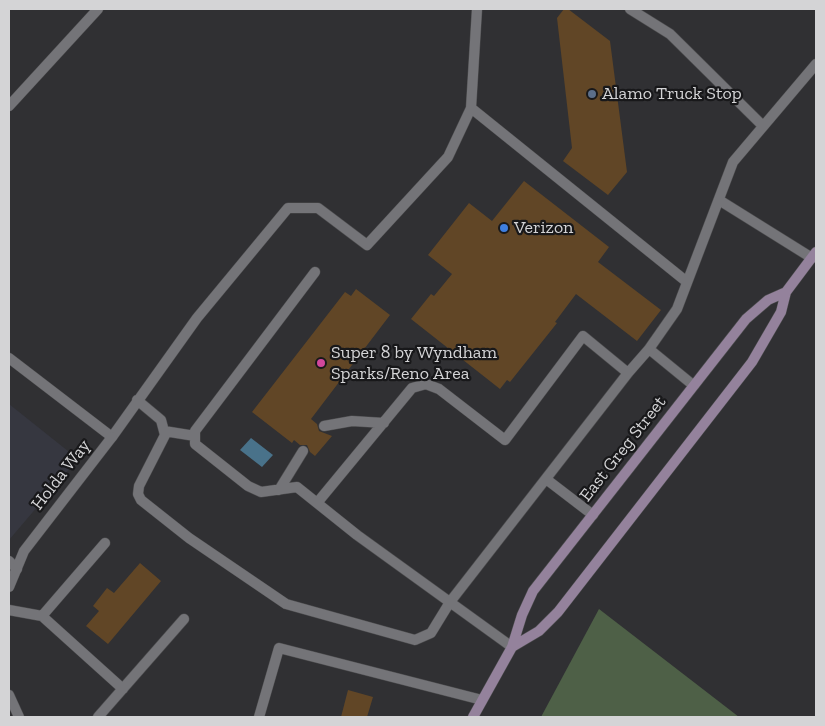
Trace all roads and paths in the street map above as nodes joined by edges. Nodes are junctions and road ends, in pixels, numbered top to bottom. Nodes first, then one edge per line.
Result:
1 (98, 9) edge
2 (477, 9) edge
3 (630, 9) edge
4 (816, 64) edge
5 (9, 106) edge
6 (471, 108) junction
7 (764, 126) junction
8 (719, 200) junction
9 (814, 255) edge
10 (316, 272) dead end
11 (688, 282) junction
12 (786, 292) junction
13 (649, 349) junction
14 (9, 358) edge
15 (628, 373) junction
16 (693, 385) junction
17 (137, 400) junction
18 (384, 423) junction
19 (324, 426) dead end
20 (164, 431) junction
21 (112, 436) junction
22 (195, 436) junction
23 (303, 451) dead end
24 (546, 479) junction
25 (279, 490) junction
26 (317, 503) junction
27 (593, 515) junction
28 (105, 543) dead end
29 (9, 561) edge
30 (17, 569) junction
31 (9, 587) edge
32 (450, 602) junction
33 (9, 610) edge
34 (42, 616) junction
35 (184, 619) dead end
36 (512, 648) junction
37 (123, 689) junction
38 (9, 695) edge
39 (482, 700) junction
40 (19, 717) edge
41 (98, 717) edge
42 (259, 717) edge
43 (473, 717) edge

1 - 5 street
2 - 6 street
3 - 7 street
4 - 7 street
6 - 11 street
6 - 17 street, Holda Way
7 - 8 street
8 - 9 street
8 - 11 street
9 - 12 main road, East Greg Street
10 - 22 street
11 - 13 street
12 - 16 main road, East Greg Street
12 - 36 main road, East Greg Street
13 - 15 street
13 - 16 street
14 - 21 street
15 - 18 street
15 - 24 street
16 - 27 main road, East Greg Street
17 - 20 street
17 - 21 street, Holda Way
18 - 19 street
18 - 26 street
20 - 22 street
20 - 32 street
21 - 30 street, Holda Way
22 - 25 street
23 - 25 street
24 - 27 street
24 - 32 street
25 - 26 street
26 - 32 street
27 - 36 main road, East Greg Street
28 - 34 street
29 - 30 street
30 - 31 street, Holda Way
32 - 36 street
33 - 34 street
34 - 37 street
35 - 37 street
36 - 39 main road, East Greg Street
37 - 41 street
38 - 40 street
39 - 42 street
39 - 43 main road, East Greg Street

